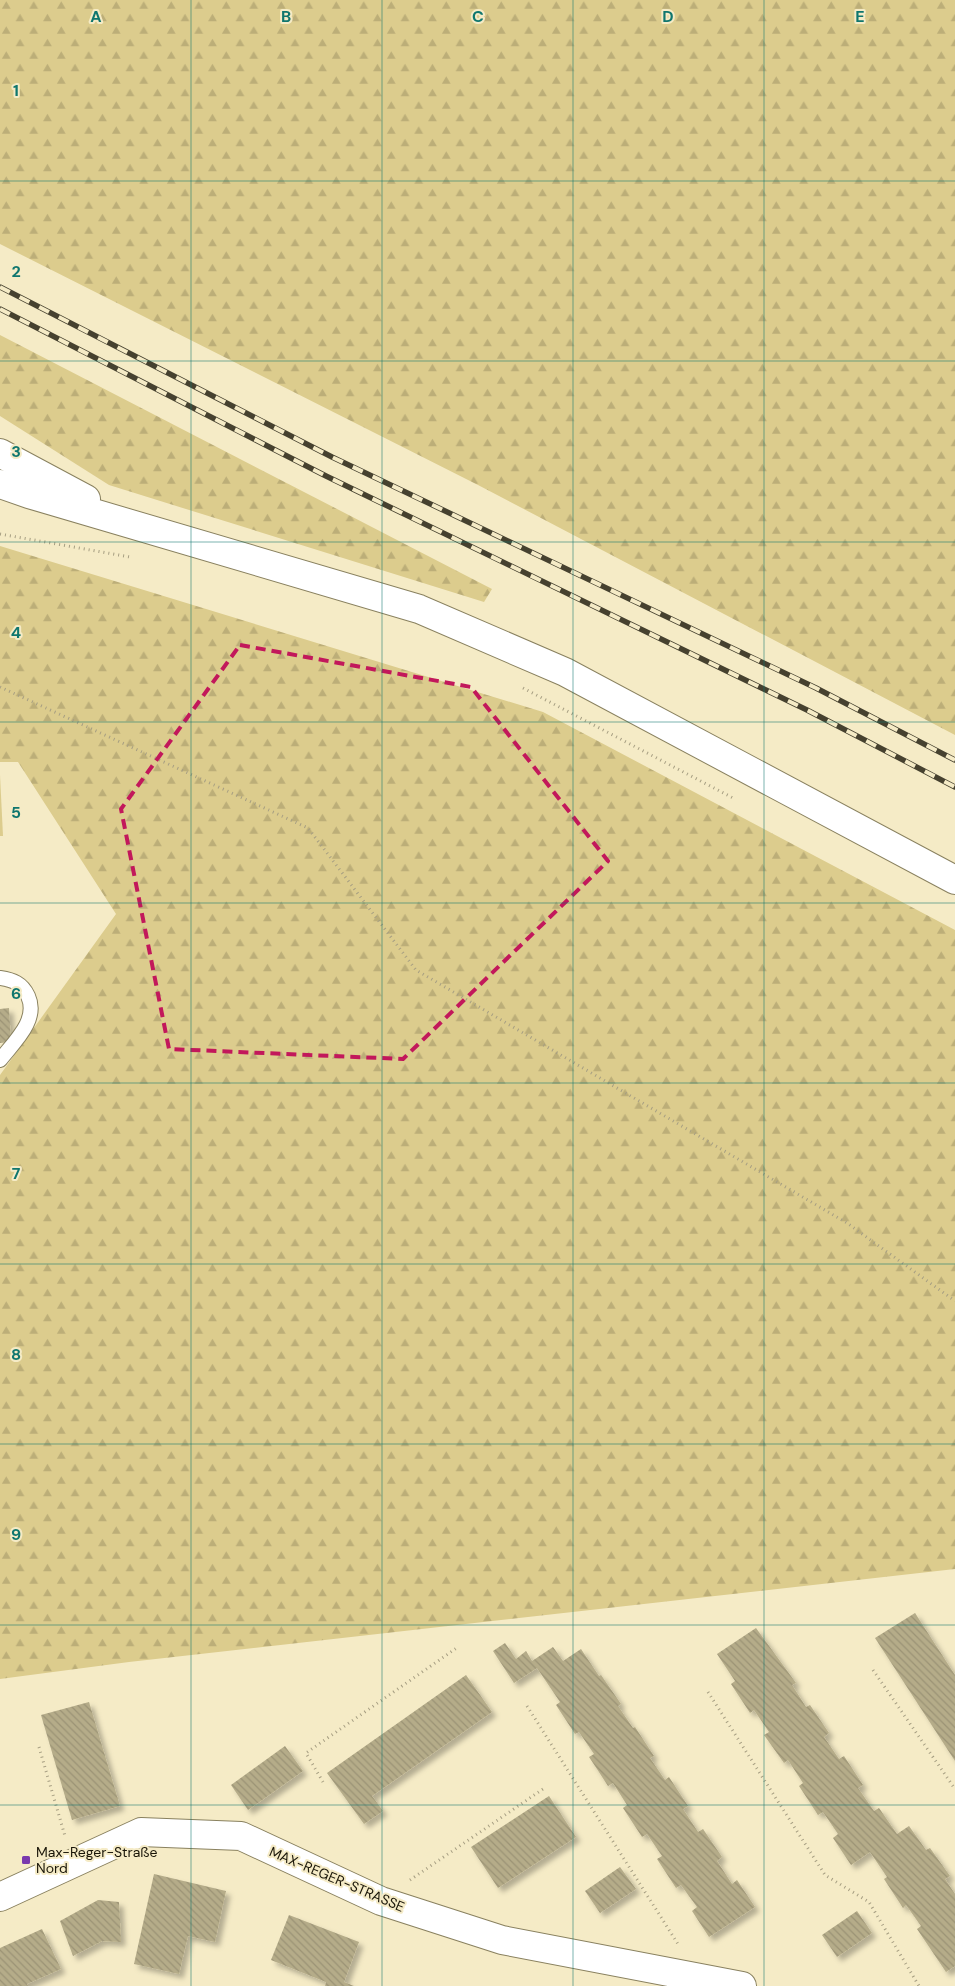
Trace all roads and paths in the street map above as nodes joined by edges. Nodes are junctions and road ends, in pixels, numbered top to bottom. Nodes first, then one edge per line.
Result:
1 (0, 453) edge
2 (0, 484) edge
3 (29, 494) junction
4 (0, 501) edge
5 (141, 527) junction
6 (0, 534) edge
7 (135, 557) dead end
8 (518, 686) dead end
9 (0, 687) edge
10 (739, 801) dead end
11 (955, 880) edge
12 (0, 978) edge
13 (0, 1060) edge
14 (955, 1301) edge
15 (458, 1647) dead end
16 (873, 1670) dead end
17 (708, 1692) dead end
18 (527, 1706) dead end
19 (39, 1747) dead end
20 (323, 1782) dead end
21 (543, 1788) dead end
22 (955, 1789) edge
23 (73, 1863) junction
24 (0, 1897) edge
25 (381, 1901) junction
26 (700, 1978) junction
27 (742, 1986) edge
28 (920, 1986) edge

1 - 5 main road
2 - 3 main road
3 - 4 main road
3 - 5 main road
5 - 11 main road
6 - 7 path
8 - 10 path
9 - 14 path
12 - 13 lane
15 - 20 path
16 - 22 path
17 - 28 path
18 - 26 path
19 - 23 path
21 - 25 path
23 - 24 main road, MAX-REGER-STRASSE
23 - 25 main road, MAX-REGER-STRASSE
25 - 26 main road, MAX-REGER-STRASSE
26 - 27 main road, MAX-REGER-STRASSE

